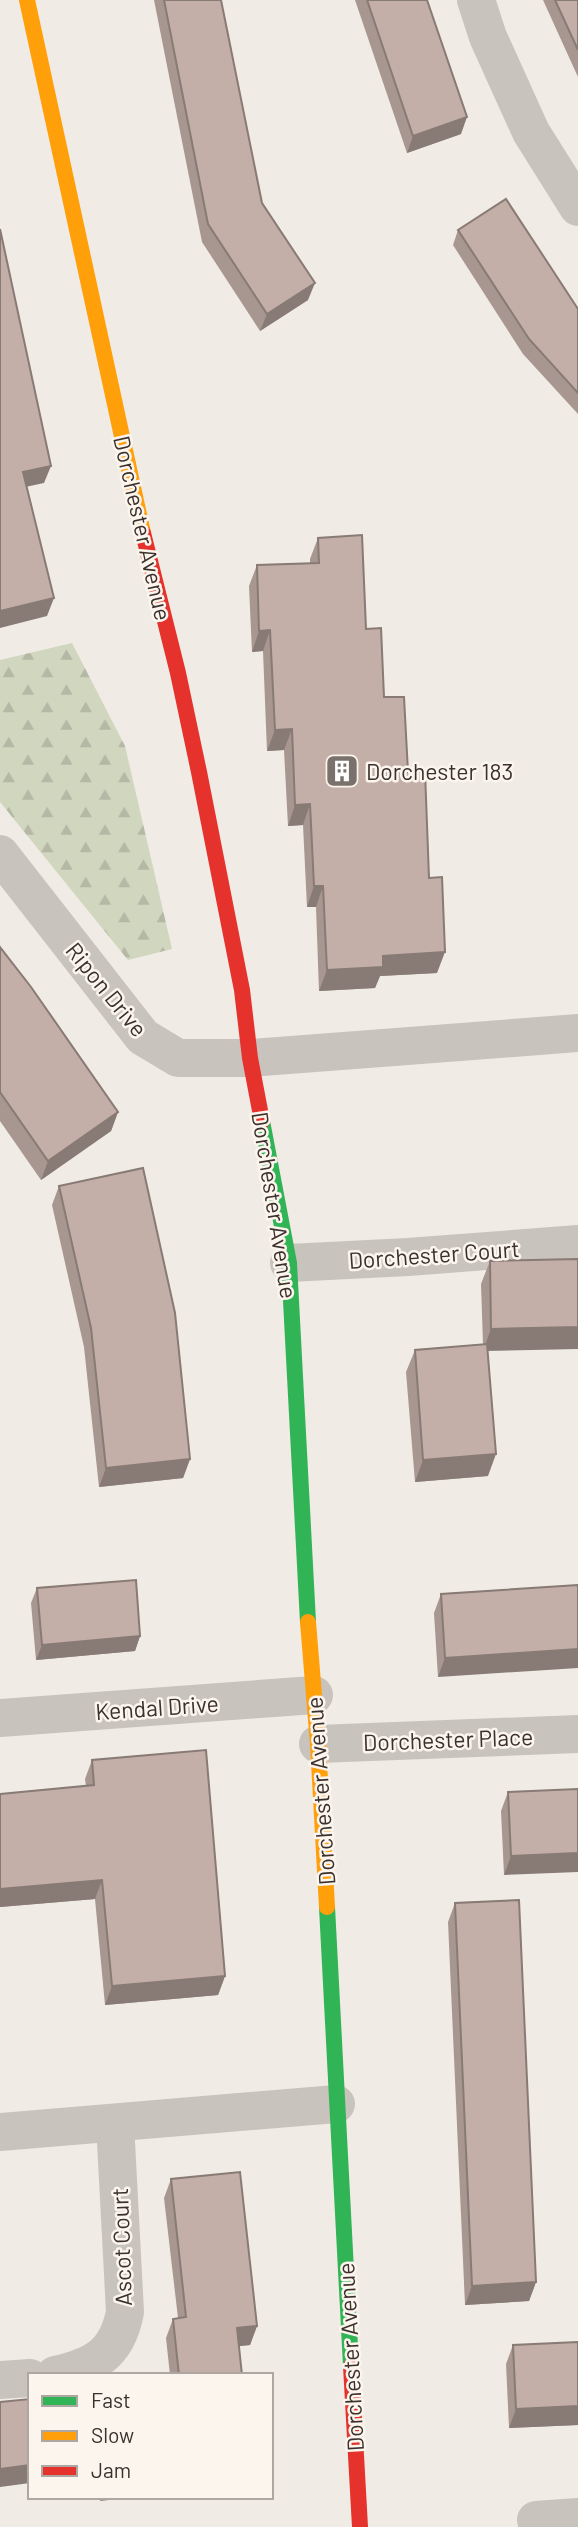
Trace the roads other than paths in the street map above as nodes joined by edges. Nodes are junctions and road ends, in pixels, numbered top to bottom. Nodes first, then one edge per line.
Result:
1 (27, 0) edge
2 (476, 0) edge
3 (578, 207) edge
4 (0, 854) edge
5 (578, 1033) edge
6 (250, 1058) junction
7 (578, 1244) edge
8 (289, 1263) junction
9 (314, 1695) junction
10 (0, 1718) edge
11 (578, 1734) edge
12 (318, 1744) junction
13 (336, 2104) junction
14 (115, 2123) junction
15 (0, 2132) edge
16 (64, 2373) edge
17 (28, 2378) edge
18 (0, 2380) edge
19 (578, 2517) edge
20 (536, 2521) dead end
21 (360, 2527) edge

1 - 6 street, Dorchester Avenue
2 - 3 street
4 - 6 street, Ripon Drive
5 - 6 street
6 - 8 street, Dorchester Avenue
7 - 8 street, Dorchester Court
8 - 9 street, Dorchester Avenue
9 - 10 street, Kendal Drive
9 - 12 street, Dorchester Avenue
11 - 12 street, Dorchester Place
12 - 13 street, Dorchester Avenue
13 - 14 street
13 - 21 street, Dorchester Avenue
14 - 15 street
14 - 16 street, Ascot Court
17 - 18 street
19 - 20 street

